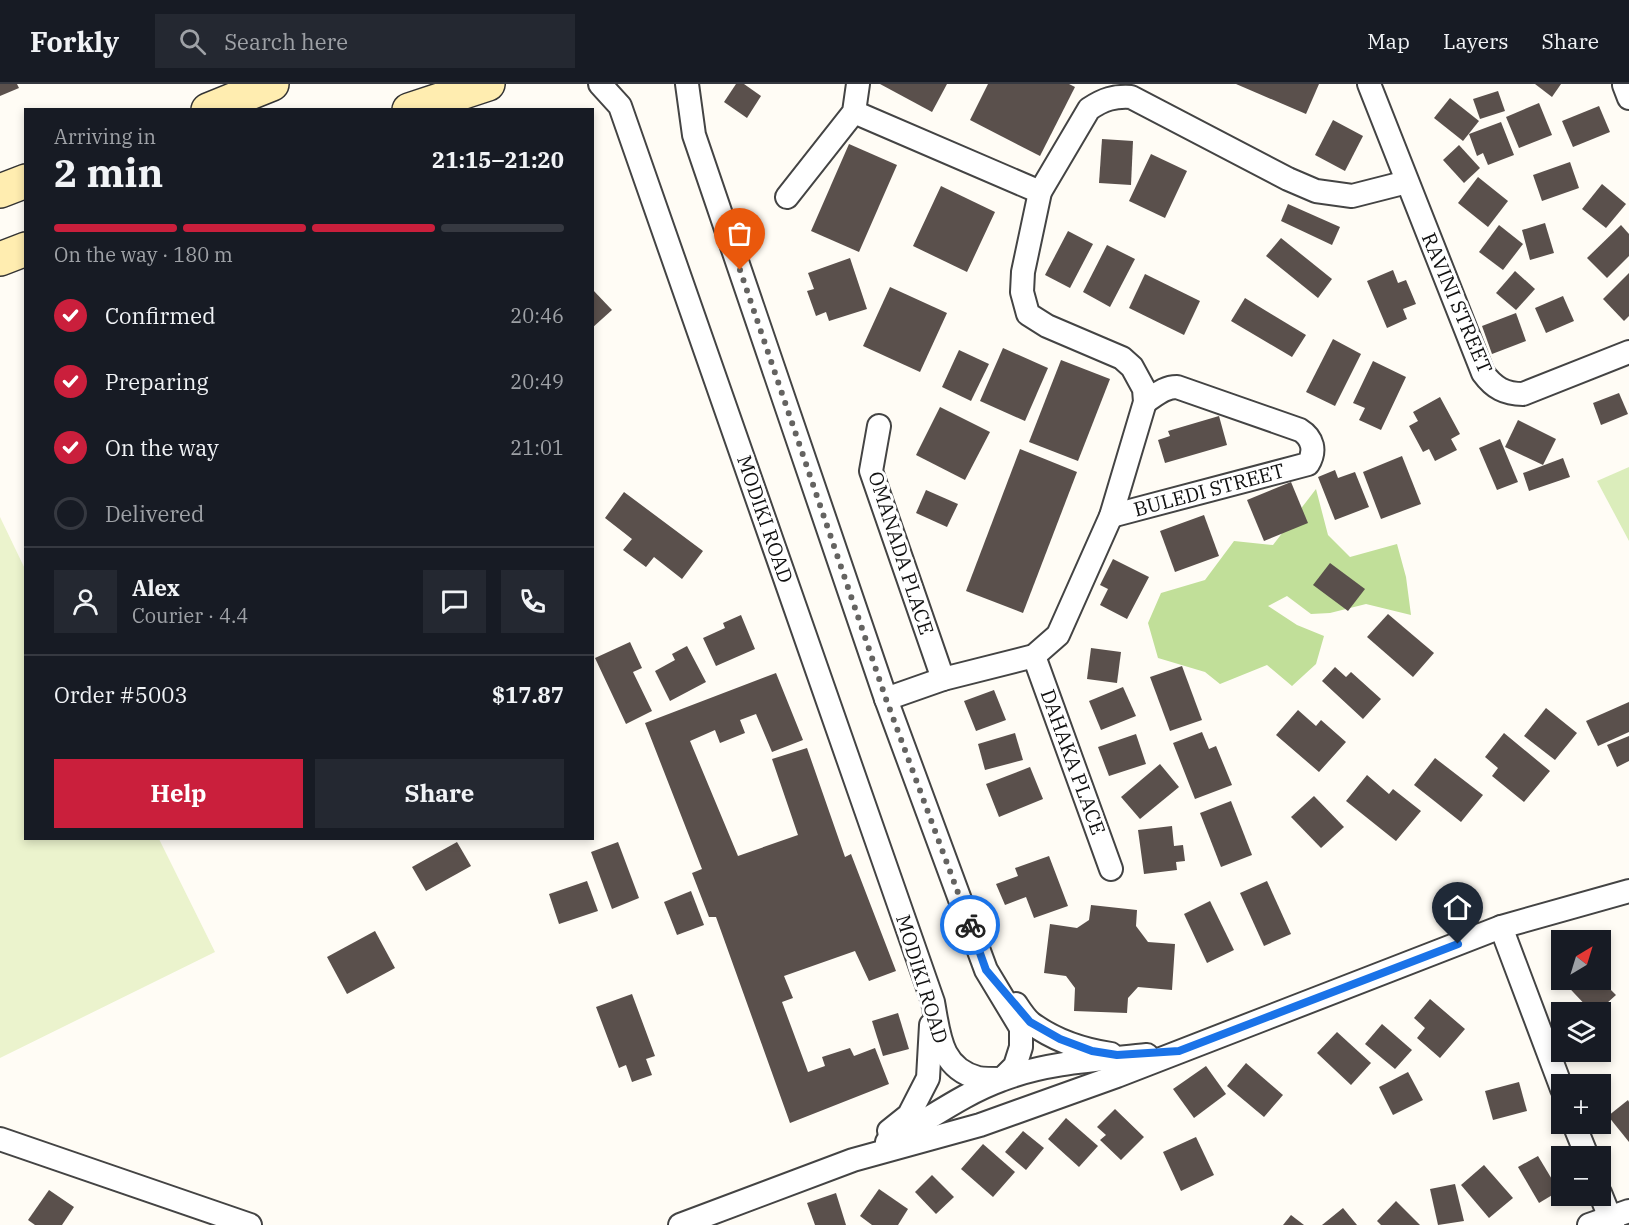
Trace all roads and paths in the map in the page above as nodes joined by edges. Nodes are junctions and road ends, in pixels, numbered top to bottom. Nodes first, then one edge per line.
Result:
1 (272, 84) edge
2 (488, 84) edge
3 (600, 84) edge
4 (687, 84) edge
5 (858, 84) edge
6 (1369, 84) edge
7 (213, 108) edge
8 (415, 108) edge
9 (854, 112) junction
10 (24, 182) edge
11 (1407, 182) junction
12 (0, 191) edge
13 (1040, 192) junction
14 (786, 197) dead end
15 (24, 250) edge
16 (0, 259) edge
17 (1629, 352) edge
18 (1145, 402) junction
19 (879, 426) dead end
20 (1111, 516) junction
21 (1034, 656) junction
22 (943, 680) junction
23 (886, 699) junction
24 (1111, 869) dead end
25 (1629, 891) edge
26 (1501, 927) junction
27 (986, 970) junction
28 (933, 1002) junction
29 (1179, 1051) junction
30 (1556, 1074) edge
31 (1002, 1079) junction
32 (0, 1139) edge
33 (853, 1160) junction
34 (1617, 1218) edge
35 (250, 1225) edge
36 (680, 1225) edge
37 (1588, 1225) edge

1 - 7 street
2 - 8 street
3 - 28 street, MODIKI ROAD
4 - 23 street
5 - 9 street
6 - 11 street, RAVINI STREET
9 - 13 street
9 - 14 street
10 - 12 street
11 - 13 street
11 - 17 street, RAVINI STREET
13 - 18 street
15 - 16 street
18 - 20 street
18 - 20 street, BULEDI STREET
19 - 22 street, OMANADA PLACE
20 - 21 street
21 - 22 street
21 - 24 street, DAHAKA PLACE
22 - 23 street
23 - 27 street
25 - 26 street
26 - 29 street
26 - 30 street
27 - 29 street
27 - 31 street
28 - 31 street, MODIKI ROAD
28 - 33 street
29 - 31 street
29 - 33 street
31 - 33 street
32 - 35 street
33 - 36 street
34 - 37 street

